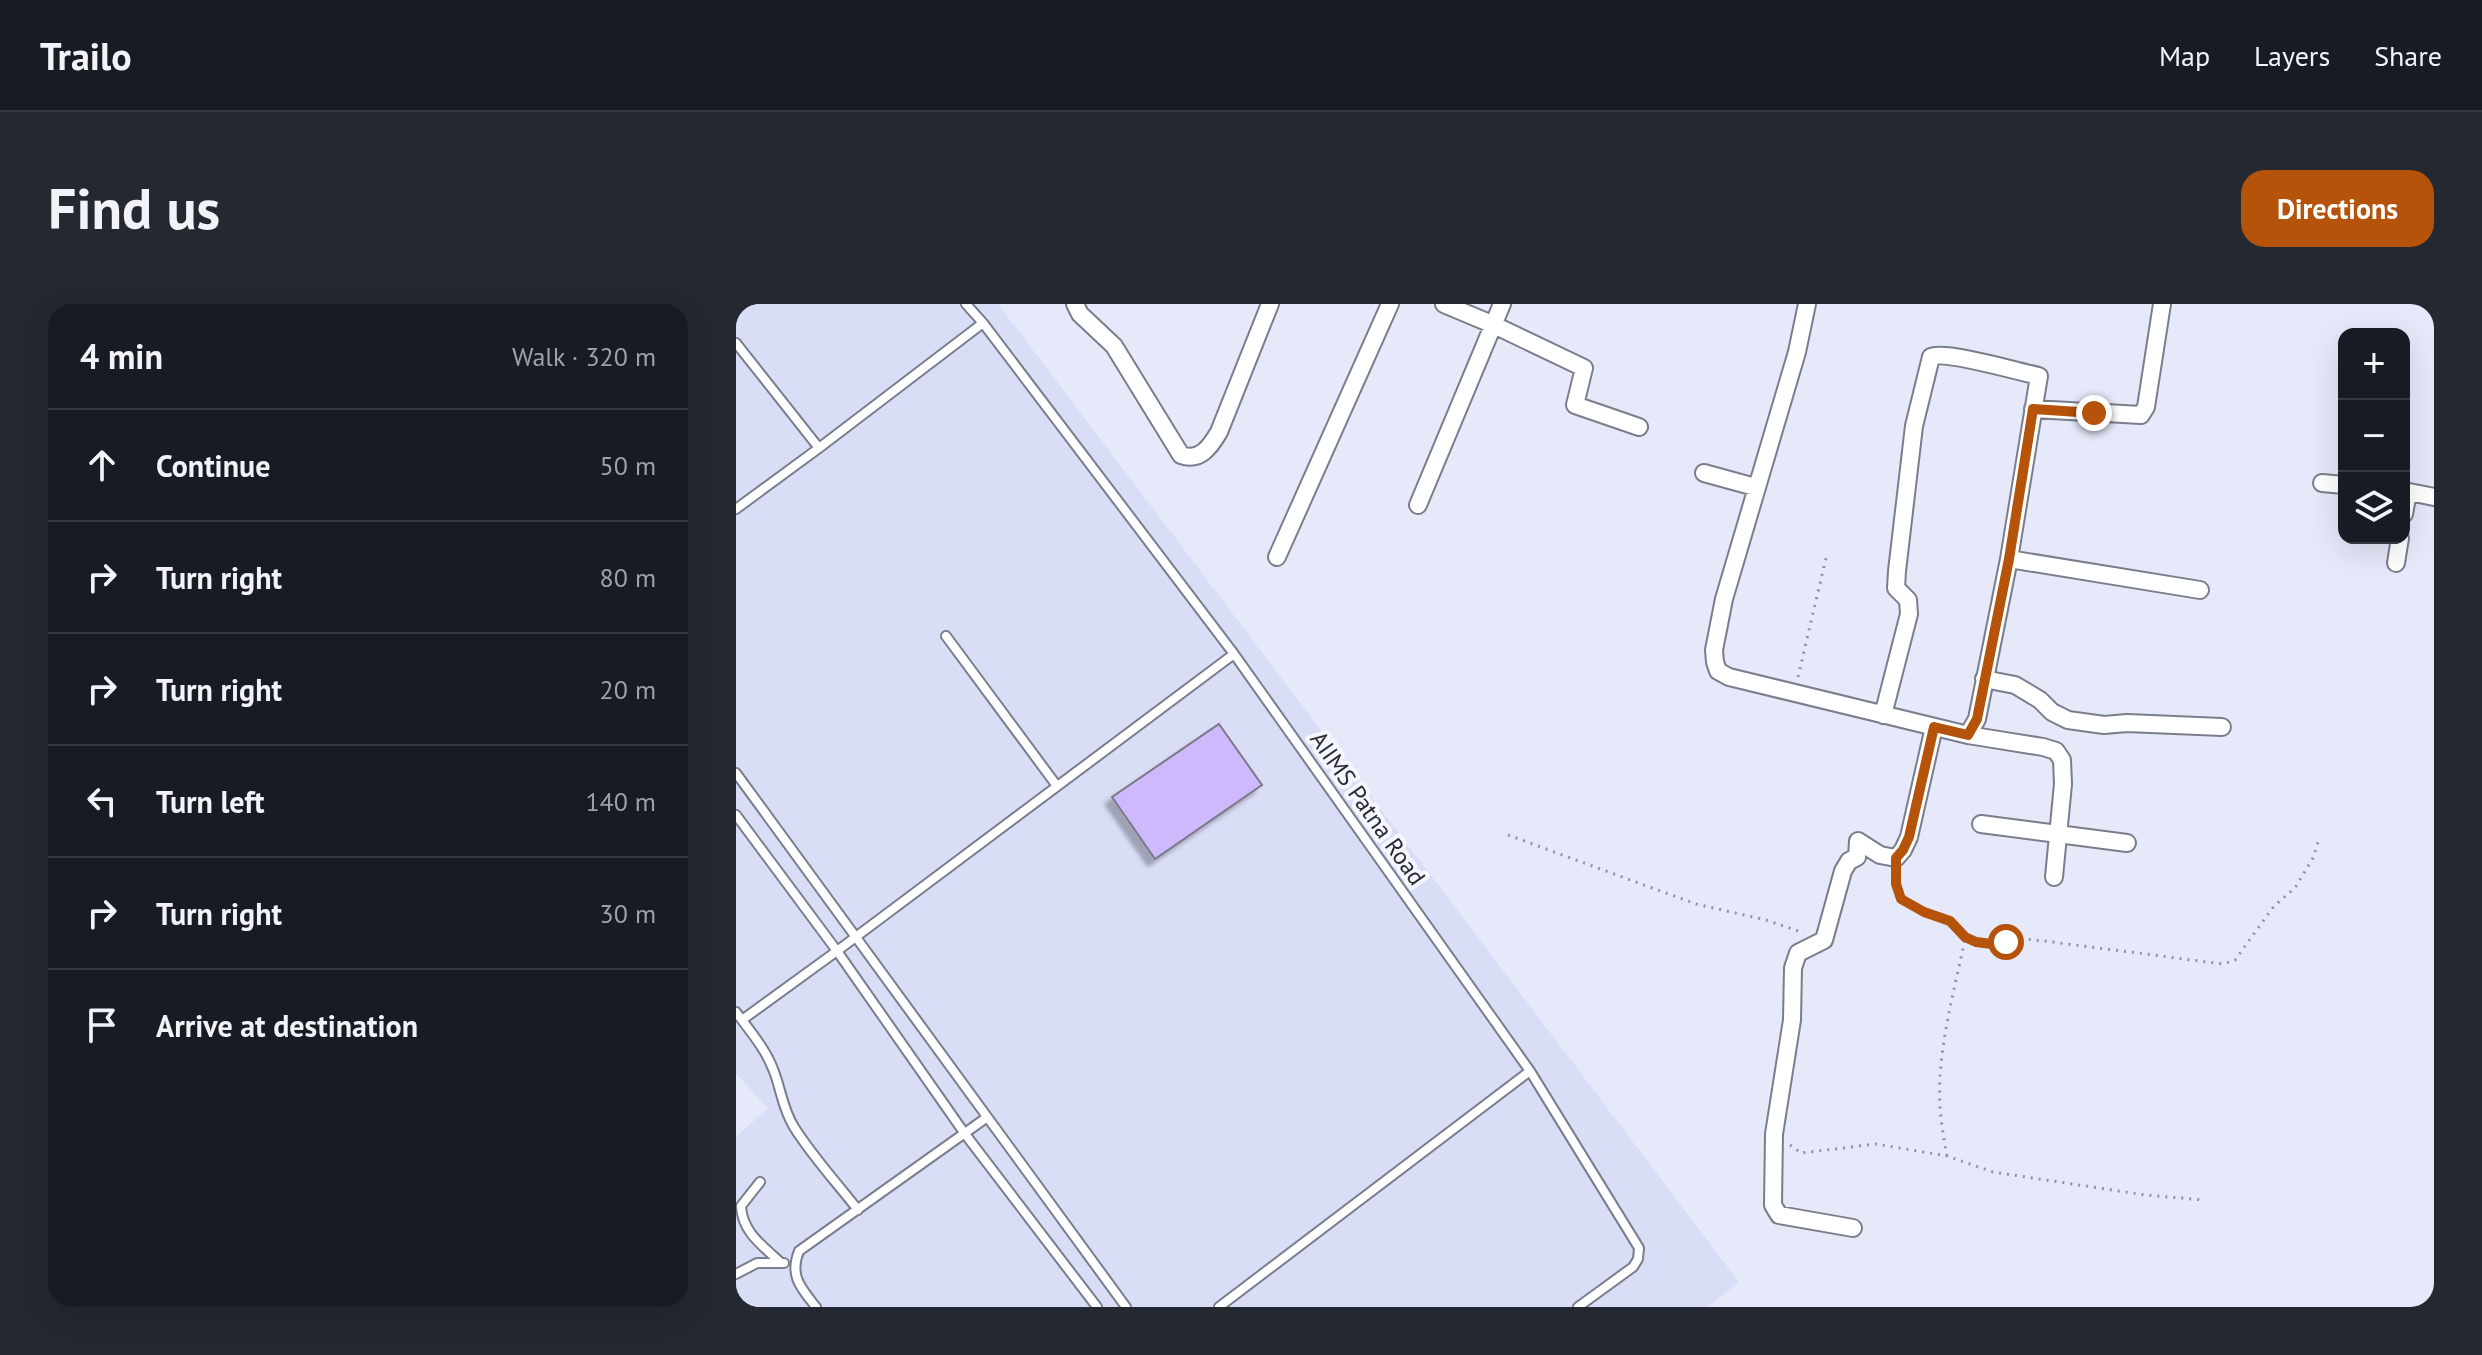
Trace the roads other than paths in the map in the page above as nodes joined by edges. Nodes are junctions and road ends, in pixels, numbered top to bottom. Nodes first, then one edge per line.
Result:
1 (966, 304) edge
2 (1075, 304) edge
3 (1270, 304) edge
4 (1390, 304) edge
5 (1444, 304) edge
6 (1502, 304) edge
7 (1807, 304) edge
8 (2162, 304) edge
9 (983, 323) junction
10 (1494, 325) junction
11 (736, 343) edge
12 (2033, 409) junction
13 (1639, 427) dead end
14 (819, 448) junction
15 (1704, 473) dead end
16 (2322, 483) dead end
17 (2338, 484) edge
18 (1755, 487) junction
19 (2410, 492) edge
20 (2434, 497) edge
21 (1418, 505) dead end
22 (736, 509) edge
23 (2399, 544) edge
24 (1277, 557) dead end
25 (2009, 559) junction
26 (2396, 563) dead end
27 (2200, 590) dead end
28 (946, 636) dead end
29 (1234, 654) junction
30 (1984, 679) junction
31 (1883, 715) junction
32 (1934, 727) junction
33 (2222, 727) dead end
34 (1968, 735) junction
35 (736, 773) edge
36 (1057, 786) junction
37 (736, 815) edge
38 (1981, 824) dead end
39 (2058, 832) junction
40 (2127, 843) dead end
41 (2054, 877) dead end
42 (855, 938) junction
43 (837, 951) junction
44 (739, 1016) edge
45 (1530, 1071) junction
46 (986, 1118) junction
47 (965, 1134) junction
48 (760, 1182) dead end
49 (858, 1210) junction
50 (1853, 1228) dead end
51 (781, 1263) junction
52 (794, 1263) junction
53 (736, 1274) edge
54 (816, 1307) edge
55 (1097, 1307) edge
56 (1126, 1307) edge
57 (1219, 1307) edge
58 (1578, 1307) edge

1 - 9 lane, AIIMS Patna Road
2 - 3 street
4 - 24 street
5 - 10 street
6 - 10 street
7 - 18 street
8 - 12 street
9 - 14 lane
9 - 29 lane, AIIMS Patna Road
10 - 13 street
10 - 21 street
11 - 14 lane
12 - 25 street
12 - 31 street
14 - 22 lane
15 - 18 street
16 - 17 street
18 - 31 street
19 - 20 street
23 - 26 street
25 - 27 street
25 - 30 street
28 - 36 lane
29 - 36 lane
29 - 45 lane, AIIMS Patna Road
30 - 33 street
30 - 34 street
31 - 32 street
32 - 34 street
32 - 50 street
34 - 39 street
35 - 42 lane
36 - 42 lane
37 - 43 lane
38 - 39 street
39 - 40 street
39 - 41 street
42 - 43 lane
42 - 46 lane
43 - 44 lane
43 - 47 lane
44 - 49 lane
45 - 57 lane
45 - 58 lane, AIIMS Patna Road
46 - 47 lane
46 - 56 lane
47 - 49 lane
47 - 55 lane
48 - 51 lane
49 - 52 lane
51 - 52 lane
51 - 53 lane
52 - 54 lane

